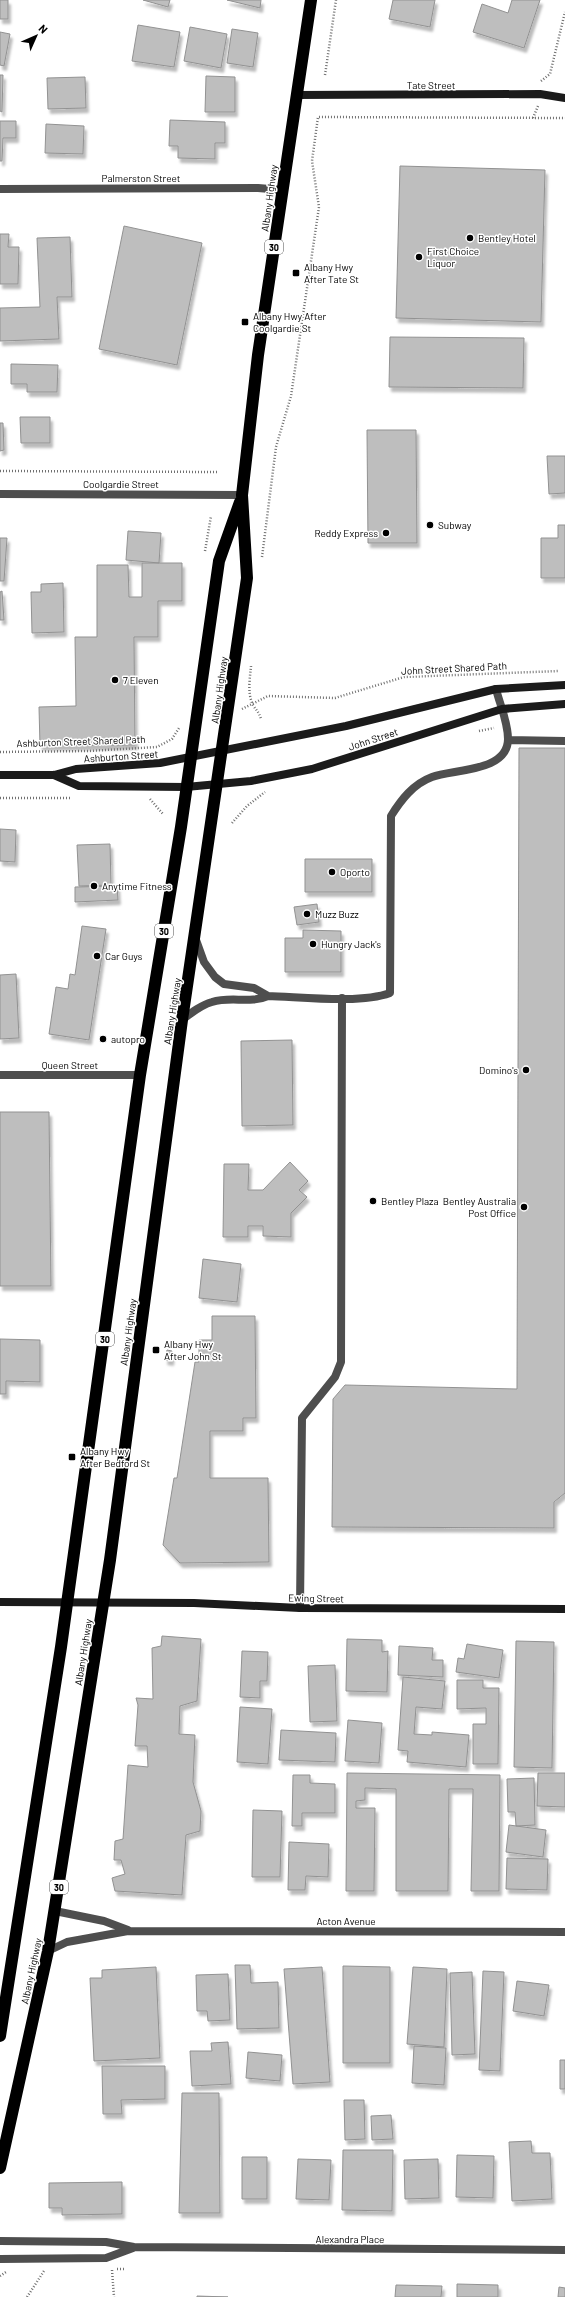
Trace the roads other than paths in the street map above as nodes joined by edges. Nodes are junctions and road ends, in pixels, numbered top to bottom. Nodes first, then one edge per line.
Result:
1 (310, 0) edge
2 (296, 95) junction
3 (565, 98) edge
4 (0, 189) edge
5 (282, 190) junction
6 (0, 494) edge
7 (242, 495) junction
8 (565, 685) edge
9 (496, 689) junction
10 (565, 704) edge
11 (502, 709) junction
12 (508, 740) junction
13 (565, 741) edge
14 (222, 752) junction
15 (190, 758) junction
16 (0, 775) edge
17 (54, 775) junction
18 (217, 785) junction
19 (186, 787) junction
20 (195, 936) junction
21 (268, 996) junction
22 (342, 998) junction
23 (182, 1020) junction
24 (0, 1075) edge
25 (140, 1075) junction
26 (0, 1602) edge
27 (66, 1602) junction
28 (103, 1603) junction
29 (300, 1608) junction
30 (565, 1609) edge
31 (55, 1911) junction
32 (128, 1931) junction
33 (565, 1932) edge
34 (48, 1951) junction
35 (0, 2036) edge
36 (0, 2168) edge
37 (0, 2241) edge
38 (134, 2247) junction
39 (565, 2250) edge
40 (0, 2259) edge

1 - 2 highway, Albany Highway / 30
2 - 3 street, Tate Street
2 - 5 highway, Albany Highway / 30
4 - 5 street, Palmerston Street
5 - 7 highway, Albany Highway / 30
6 - 7 street, Coolgardie Street
7 - 14 highway, Albany Highway / 30
7 - 15 highway, Albany Highway / 30
8 - 9 street, John Street
9 - 11 street
9 - 14 street, John Street
10 - 11 street, John Street
11 - 12 street
11 - 18 street, John Street
12 - 13 street
12 - 22 street
14 - 15 street, John Street
14 - 18 highway, Albany Highway / 30
15 - 17 street, Ashburton Street
15 - 19 highway, Albany Highway / 30
16 - 17 street, Ashburton Street
17 - 19 street, Ashburton Street
18 - 19 street, John Street
18 - 20 highway, Albany Highway / 30
19 - 25 highway, Albany Highway / 30
20 - 21 street
20 - 23 highway, Albany Highway / 30
21 - 22 street
21 - 23 street
22 - 29 street
23 - 28 highway, Albany Highway / 30
24 - 25 street, Queen Street
25 - 27 highway, Albany Highway / 30
26 - 27 street, Ewing Street
27 - 28 street, Ewing Street
27 - 35 highway, Albany Highway / 30
28 - 29 street, Ewing Street
28 - 31 highway, Albany Highway / 30
29 - 30 street, Ewing Street
31 - 32 street, Acton Avenue
31 - 34 highway, Albany Highway / 30
32 - 33 street, Acton Avenue
32 - 34 street, Acton Avenue
34 - 36 highway, Albany Highway / 30
37 - 38 street, Alexandra Place
38 - 39 street, Alexandra Place
38 - 40 street, Alexandra Place

